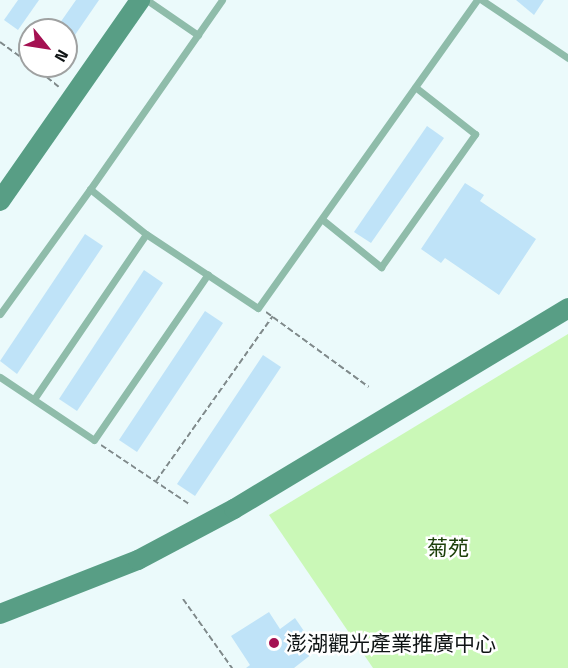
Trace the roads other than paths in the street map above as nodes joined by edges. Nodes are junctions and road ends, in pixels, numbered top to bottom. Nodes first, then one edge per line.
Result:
1 (140, 0) edge
2 (147, 0) edge
3 (222, 0) edge
4 (477, 0) edge
5 (482, 0) edge
6 (198, 35) junction
7 (568, 58) edge
8 (415, 87) junction
9 (90, 189) junction
10 (0, 201) edge
11 (323, 220) junction
12 (146, 234) junction
13 (208, 274) junction
14 (568, 308) edge
15 (0, 314) edge
16 (0, 377) edge
17 (34, 399) junction
18 (0, 614) edge

1 - 10 main road
2 - 6 lane
3 - 6 lane
4 - 8 lane
5 - 7 lane
6 - 9 lane
8 - 11 lane
8 - 11 lane
9 - 12 lane
9 - 15 lane
11 - 13 lane
12 - 13 lane
12 - 17 lane
13 - 17 lane
14 - 18 main road
16 - 17 lane

